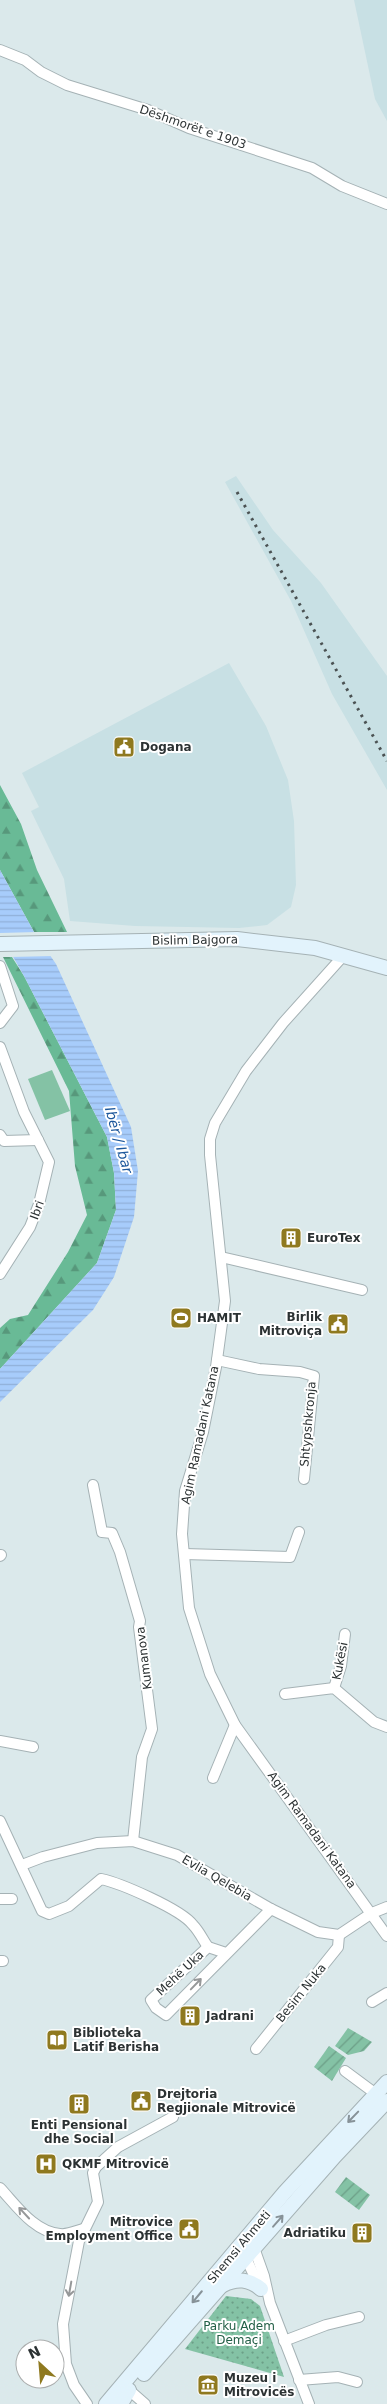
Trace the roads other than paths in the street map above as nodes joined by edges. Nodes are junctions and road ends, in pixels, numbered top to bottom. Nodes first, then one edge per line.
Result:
1 (0, 50) edge
2 (387, 204) edge
3 (0, 944) edge
4 (344, 955) junction
5 (0, 966) edge
6 (387, 968) edge
7 (0, 1023) edge
8 (1, 1054) edge
9 (0, 1135) edge
10 (38, 1140) junction
11 (221, 1256) junction
12 (0, 1274) edge
13 (362, 1290) dead end
14 (217, 1360) junction
15 (304, 1479) dead end
16 (93, 1485) dead end
17 (298, 1532) dead end
18 (184, 1554) junction
19 (345, 1634) dead end
20 (334, 1688) junction
21 (285, 1694) dead end
22 (235, 1725) junction
23 (387, 1726) edge
24 (0, 1741) edge
25 (32, 1747) dead end
26 (213, 1778) dead end
27 (0, 1821) edge
28 (133, 1841) junction
29 (22, 1865) junction
30 (0, 1899) edge
31 (12, 1899) dead end
32 (387, 1907) edge
33 (271, 1909) junction
34 (372, 1913) junction
35 (339, 1935) junction
36 (387, 1936) edge
37 (208, 1948) junction
38 (226, 1954) junction
39 (387, 1994) edge
40 (372, 2002) dead end
41 (256, 2049) dead end
42 (345, 2072) dead end
43 (387, 2082) edge
44 (381, 2097) edge
45 (173, 2117) dead end
46 (0, 2188) edge
47 (83, 2229) junction
48 (247, 2247) junction
49 (219, 2289) junction
50 (261, 2290) junction
51 (270, 2302) junction
52 (359, 2317) dead end
53 (284, 2341) junction
54 (299, 2380) junction
55 (357, 2382) dead end
56 (124, 2390) junction
57 (87, 2404) edge
58 (98, 2404) edge
59 (106, 2404) edge
60 (117, 2404) edge
61 (121, 2404) edge
62 (145, 2404) edge
63 (309, 2404) edge

1 - 2 street, Dëshmorët e 1903
3 - 4 main road, Bislim Bajgora
4 - 6 main road, Bislim Bajgora
4 - 11 street, Agim Ramadani Katana
5 - 7 street
8 - 10 street, Ibri
9 - 10 street
10 - 12 street, Ibri
11 - 13 street
11 - 14 street, Agim Ramadani Katana
14 - 15 street, Shtypshkronja
14 - 18 street, Agim Ramadani Katana
16 - 28 street, Kumanova
17 - 18 street
18 - 22 street, Agim Ramadani Katana
19 - 20 street, Kukësi
20 - 21 street, Kukësi
20 - 23 street, Kukësi
22 - 26 street
22 - 34 street, Agim Ramadani Katana
24 - 25 street
27 - 29 street
28 - 29 street, Evlia Qelebia
28 - 33 street, Evlia Qelebia
29 - 37 street
30 - 31 street
32 - 34 street
33 - 35 street, Evlia Qelebia
33 - 38 street, Mehë Uka
34 - 35 street
34 - 36 street, Agim Ramadani Katana
35 - 41 street, Besim Nuka
37 - 38 street, Mehë Uka
37 -> 38 street, Mehë Uka
39 - 40 street
42 - 44 street
43 - 44 main road, Shemsi Ahmeti
44 - 48 main road, Shemsi Ahmeti
45 - 47 street
47 -> 46 street
47 -> 57 street
48 - 49 main road, Shemsi Ahmeti
48 - 50 street
48 - 51 street
48 -> 56 main road, Shemsi Ahmeti
49 - 50 main road
49 - 56 main road, Shemsi Ahmeti
50 - 51 street
51 - 53 street
52 - 53 street
53 - 54 street
54 - 55 street
54 - 63 street
56 - 58 main road
56 - 59 main road, Shemsi Ahmeti
56 - 60 main road, Shemsi Ahmeti
56 - 61 main road
56 - 62 street

